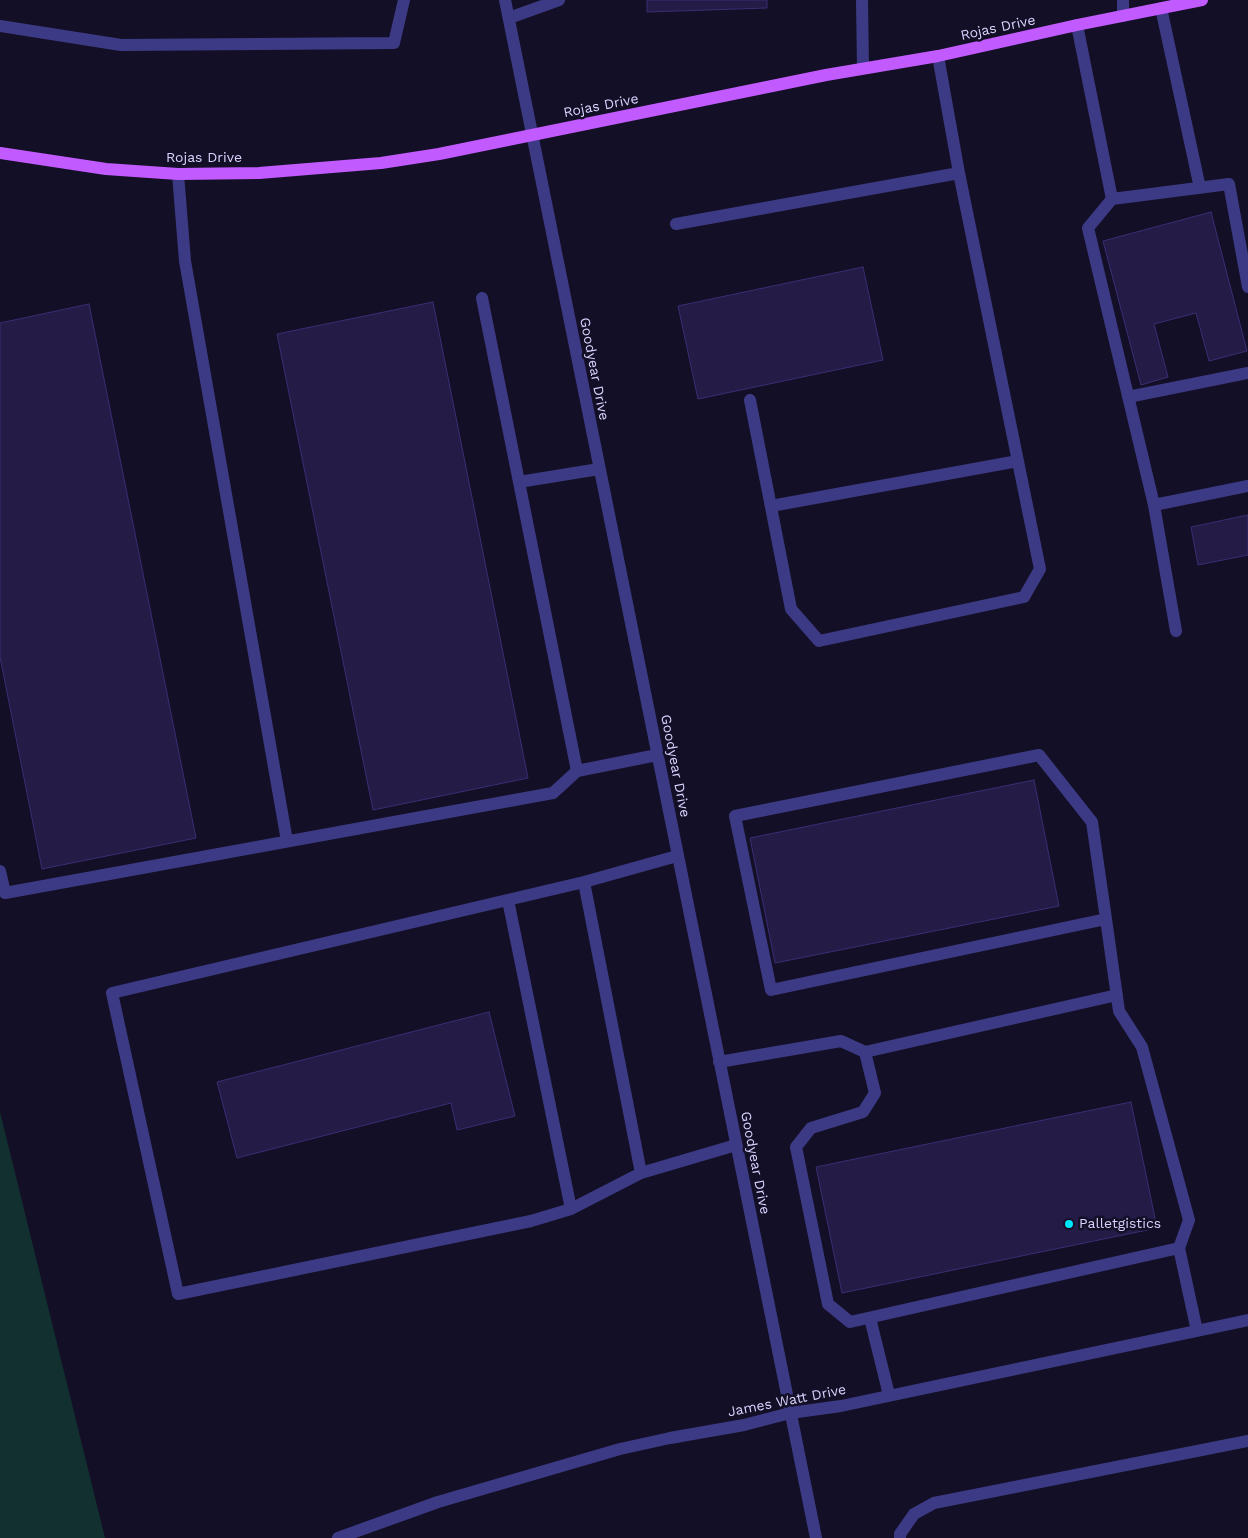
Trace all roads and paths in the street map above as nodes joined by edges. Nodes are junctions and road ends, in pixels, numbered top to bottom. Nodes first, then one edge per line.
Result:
1 (404, 0) edge
2 (505, 0) edge
3 (559, 0) edge
4 (862, 0) edge
5 (1123, 0) edge
6 (1202, 0) edge
7 (1161, 8) junction
8 (1123, 16) junction
9 (509, 18) junction
10 (1078, 25) junction
11 (0, 26) edge
12 (938, 56) junction
13 (863, 68) junction
14 (532, 134) junction
15 (0, 153) edge
16 (959, 173) junction
17 (178, 174) junction
18 (1200, 188) junction
19 (1112, 199) junction
20 (676, 224) dead end
21 (1248, 287) edge
22 (482, 298) dead end
23 (1248, 373) edge
24 (1128, 397) junction
25 (750, 400) dead end
26 (1018, 461) junction
27 (599, 469) junction
28 (519, 482) junction
29 (1248, 486) edge
30 (1154, 505) junction
31 (771, 506) junction
32 (1176, 631) dead end
33 (657, 755) junction
34 (578, 771) junction
35 (286, 841) junction
36 (678, 856) junction
37 (0, 871) edge
38 (584, 882) junction
39 (508, 900) junction
40 (1106, 919) junction
41 (1117, 995) junction
42 (865, 1052) junction
43 (719, 1062) junction
44 (736, 1145) junction
45 (641, 1173) junction
46 (571, 1209) junction
47 (1180, 1248) junction
48 (870, 1318) junction
49 (1248, 1320) edge
50 (1197, 1331) junction
51 (889, 1395) junction
52 (790, 1413) junction
53 (1248, 1441) edge
54 (338, 1538) edge
55 (816, 1538) edge
56 (900, 1538) edge

1 - 11 street
2 - 9 street, Goodyear Drive
3 - 9 street
4 - 13 street
5 - 8 street
6 - 7 main road, Rojas Drive
7 - 8 main road, Rojas Drive
7 - 18 street
8 - 10 main road, Rojas Drive
9 - 14 street, Goodyear Drive
10 - 12 main road, Rojas Drive
10 - 19 street
12 - 13 main road, Rojas Drive
12 - 16 street
13 - 14 main road, Rojas Drive
14 - 17 main road, Rojas Drive
14 - 27 street, Goodyear Drive
15 - 17 main road, Rojas Drive
16 - 20 street
16 - 26 street
17 - 35 street
18 - 19 street
18 - 21 street
19 - 24 street
22 - 28 street
23 - 24 street
24 - 30 street
25 - 31 street
26 - 31 street
26 - 31 street
27 - 28 street
27 - 33 street, Goodyear Drive
28 - 34 street
29 - 30 street
30 - 32 street
33 - 34 street
33 - 36 street, Goodyear Drive
34 - 35 street
35 - 37 street
36 - 38 street
36 - 43 street, Goodyear Drive
38 - 39 street
38 - 45 street
39 - 46 street
39 - 46 street
40 - 40 street
40 - 41 street
41 - 42 street
41 - 47 street
42 - 43 street
42 - 48 street
43 - 44 street, Goodyear Drive
44 - 45 street
44 - 52 street, Goodyear Drive
45 - 46 street
47 - 48 street
47 - 50 street
48 - 51 street
49 - 50 street, James Watt Drive
50 - 51 street, James Watt Drive
51 - 52 street, James Watt Drive
52 - 54 street, James Watt Drive
52 - 55 street, Goodyear Drive
53 - 56 street

